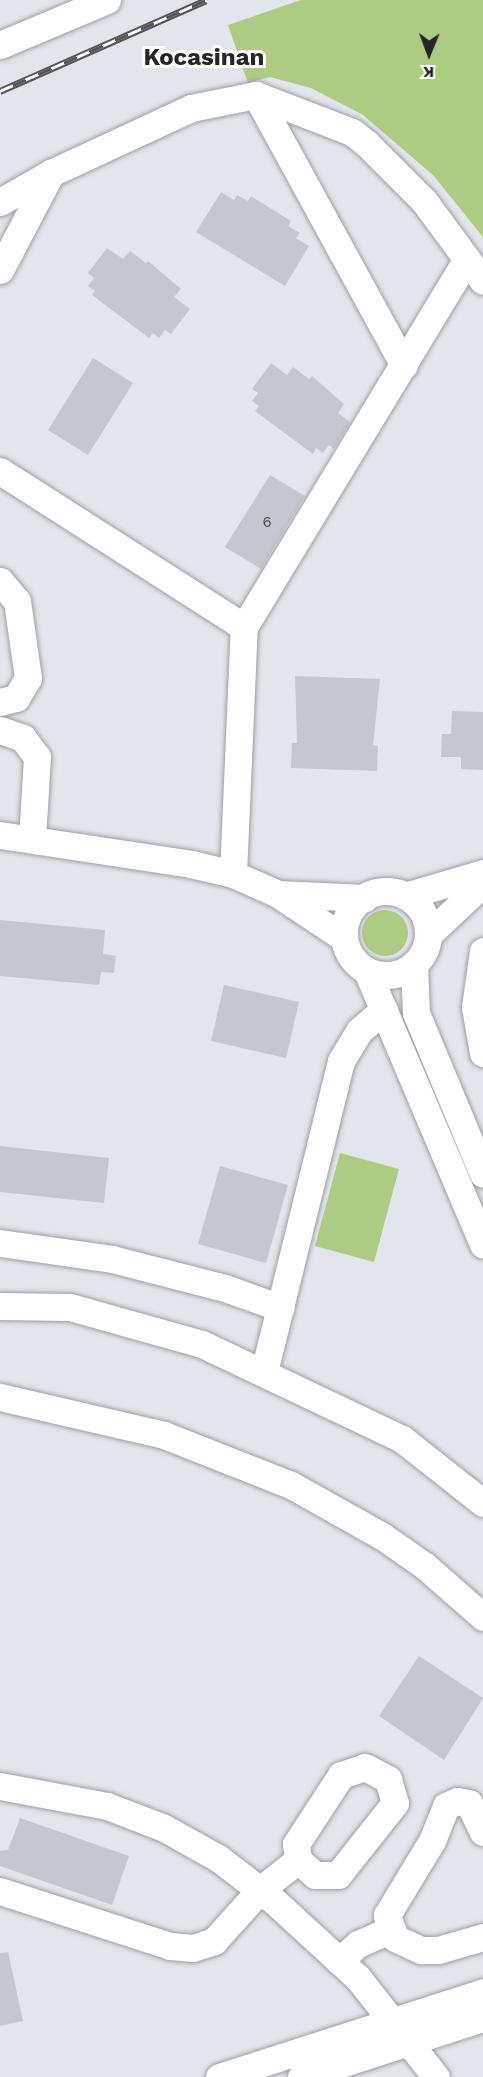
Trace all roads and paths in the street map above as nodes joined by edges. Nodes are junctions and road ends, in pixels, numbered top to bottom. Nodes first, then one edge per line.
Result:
1 (107, 0) edge
2 (0, 45) edge
3 (256, 95) junction
4 (51, 173) junction
5 (0, 202) edge
6 (0, 270) edge
7 (475, 270) edge
8 (404, 364) junction
9 (0, 471) edge
10 (0, 581) edge
11 (244, 627) junction
12 (0, 702) edge
13 (0, 730) edge
14 (0, 835) edge
15 (32, 838) junction
16 (483, 873) edge
17 (233, 874) junction
18 (483, 883) edge
19 (278, 894) junction
20 (405, 896) junction
21 (365, 898) junction
22 (428, 935) junction
23 (344, 938) junction
24 (483, 951) edge
25 (414, 964) junction
26 (367, 971) junction
27 (384, 1009) junction
28 (483, 1053) edge
29 (481, 1164) edge
30 (0, 1243) edge
31 (483, 1244) edge
32 (0, 1306) edge
33 (281, 1308) junction
34 (264, 1372) junction
35 (0, 1397) edge
36 (483, 1503) edge
37 (483, 1617) edge
38 (0, 1786) edge
39 (483, 1832) edge
40 (298, 1860) dead end
41 (260, 1890) junction
42 (0, 1892) edge
43 (390, 1930) junction
44 (483, 1937) edge
45 (339, 1961) junction
46 (483, 1992) edge
47 (483, 2018) edge
48 (402, 2032) junction
49 (219, 2077) edge
50 (301, 2077) edge
51 (436, 2077) edge

1 - 2 street
3 - 4 street
3 - 7 street
3 - 8 street
4 - 5 street
4 - 6 street
7 - 8 street
8 - 11 street
9 - 11 street
10 - 12 street
11 - 17 street
13 - 15 street
14 - 15 street
15 - 17 street
16 - 20 street
17 - 19 street
18 - 22 street
19 - 21 street
19 - 23 street
20 - 21 street
20 - 22 street
21 - 23 street
22 - 25 street
23 - 26 street
24 - 28 street
25 - 26 street
25 - 29 street
26 - 27 street
27 - 31 street
27 - 33 street
30 - 33 street
32 - 34 street
33 - 34 street
34 - 36 street
35 - 37 street
38 - 41 street
39 - 43 street
40 - 41 street
41 - 42 street
41 - 45 street
43 - 44 street
43 - 45 street
45 - 48 street
46 - 48 street
47 - 48 street
48 - 49 street
48 - 50 street
48 - 51 street

